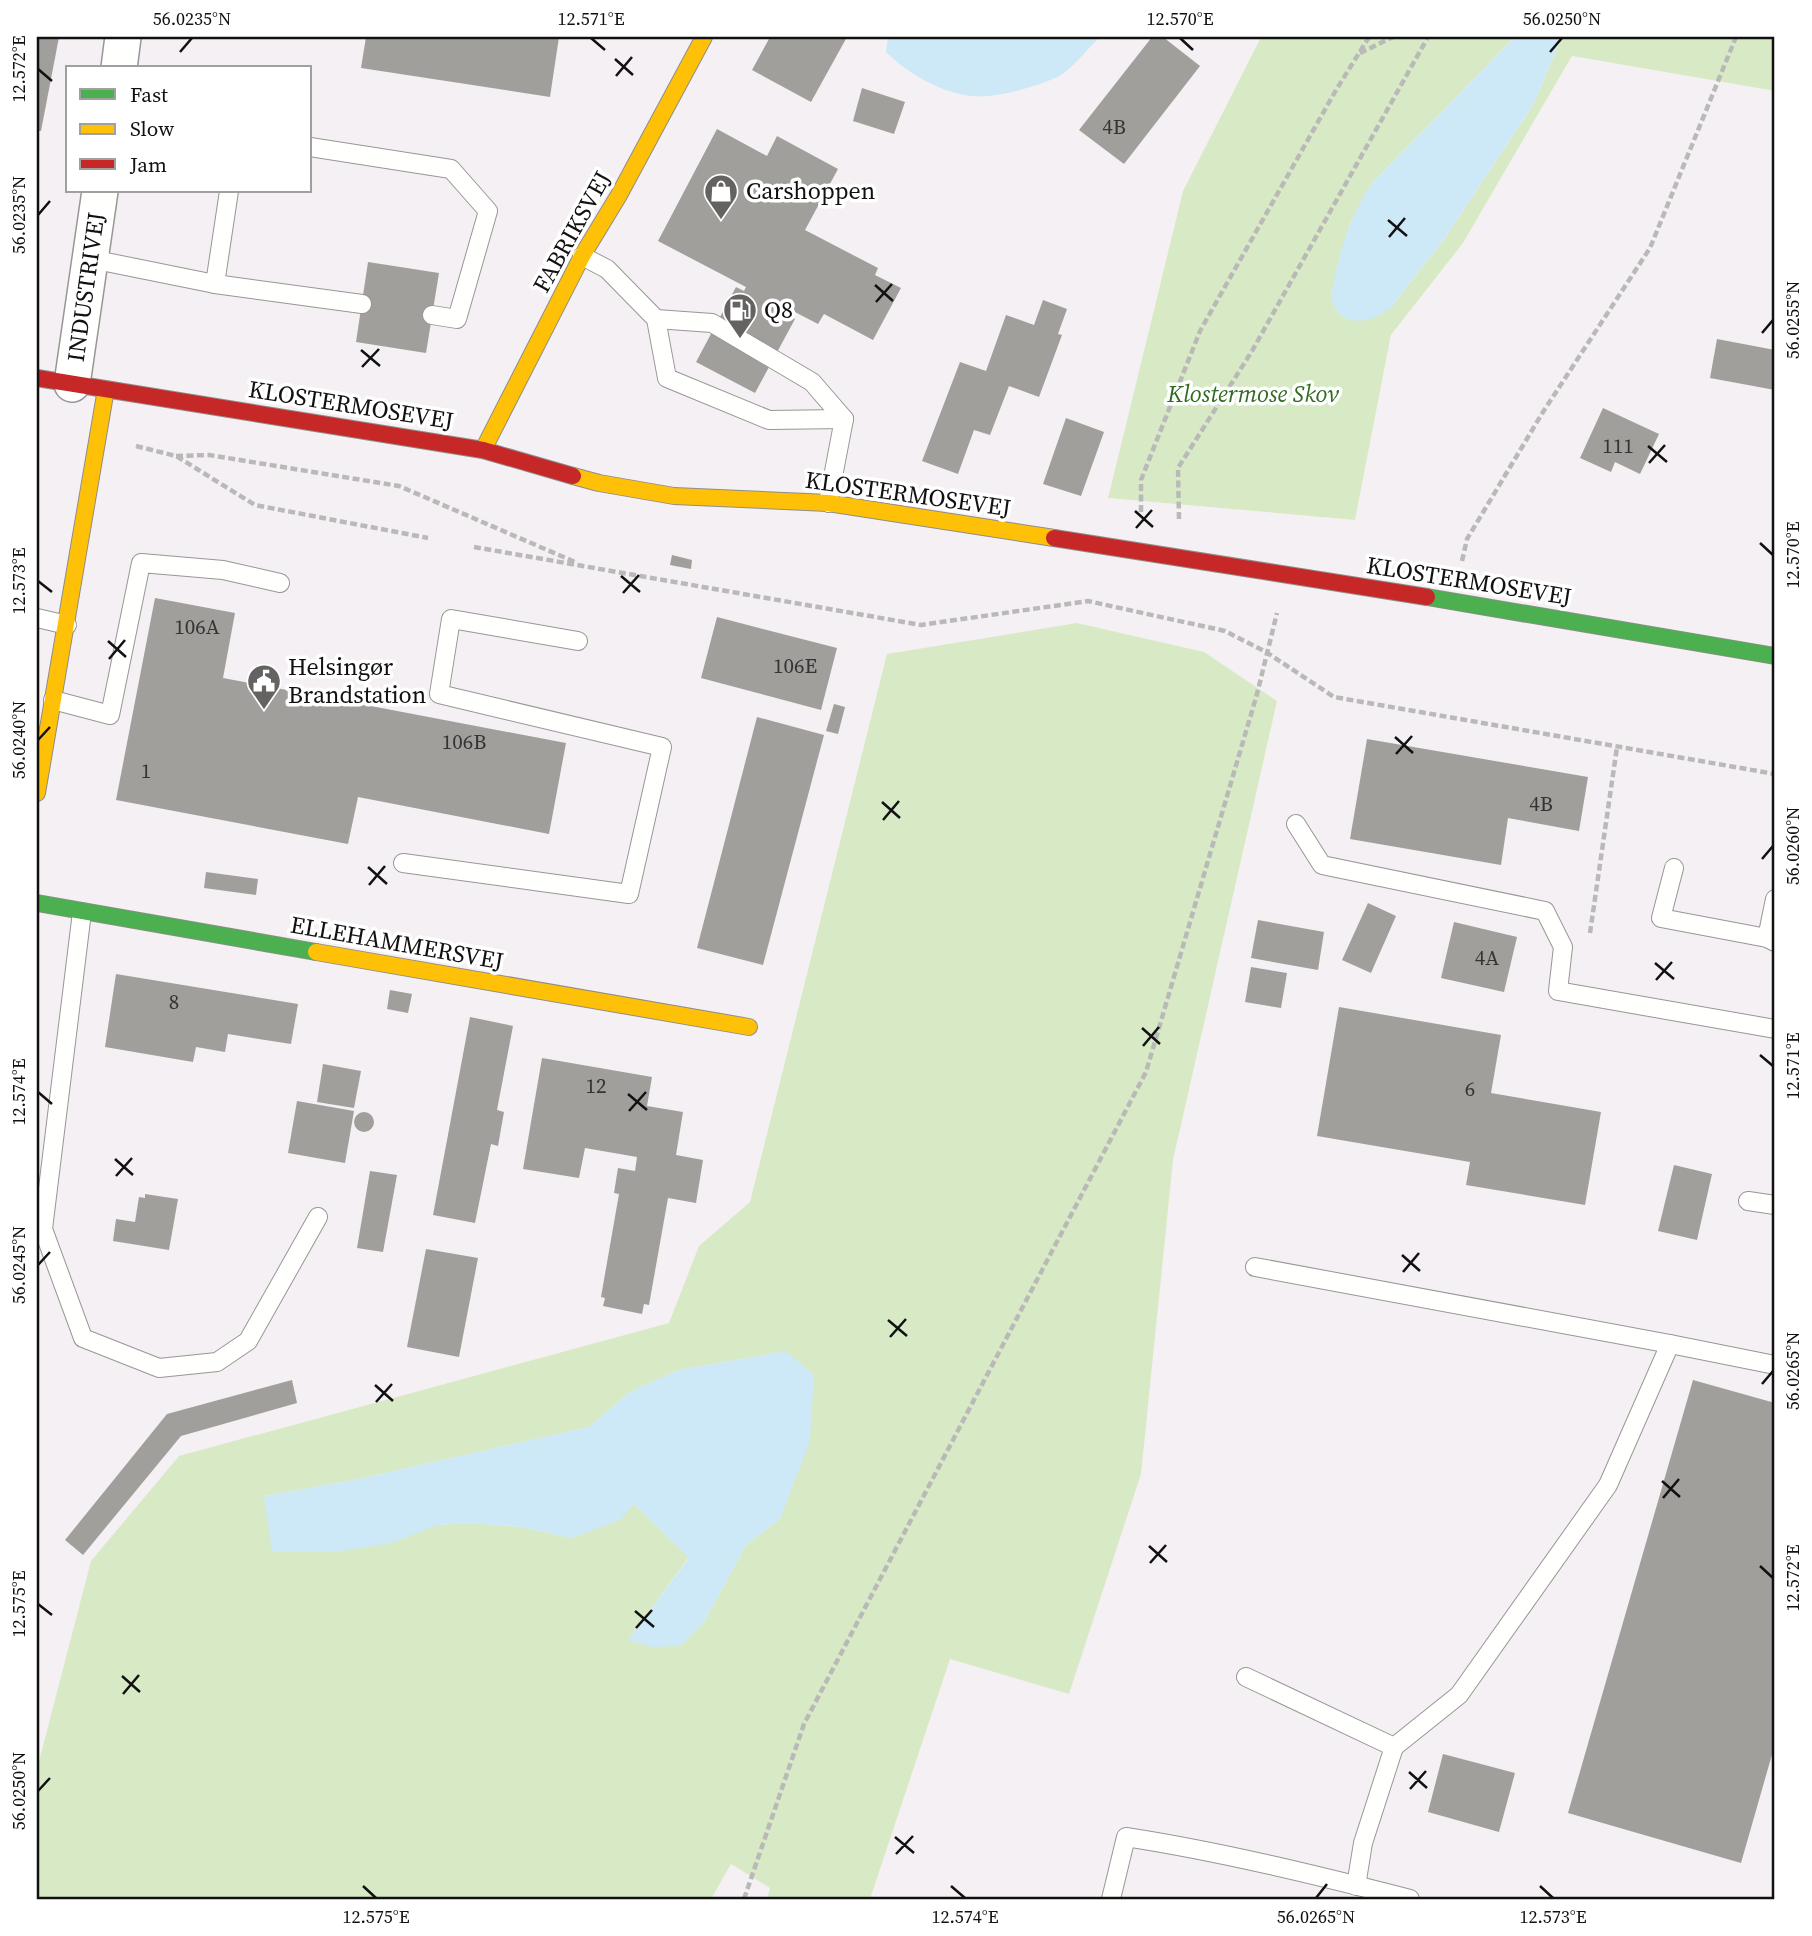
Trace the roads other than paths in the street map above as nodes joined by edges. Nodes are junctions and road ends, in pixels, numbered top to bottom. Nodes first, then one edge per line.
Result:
1 (124, 37) edge
2 (704, 37) edge
3 (119, 66) edge
4 (312, 147) edge
5 (100, 192) edge
6 (229, 192) edge
7 (582, 256) junction
8 (91, 259) junction
9 (215, 284) junction
10 (362, 304) dead end
11 (432, 315) dead end
12 (656, 319) junction
13 (37, 379) edge
14 (72, 384) junction
15 (106, 389) junction
16 (844, 419) junction
17 (483, 450) junction
18 (828, 503) junction
19 (280, 583) dead end
20 (37, 618) edge
21 (67, 625) junction
22 (578, 641) dead end
23 (1775, 656) edge
24 (53, 700) junction
25 (37, 793) edge
26 (1296, 824) dead end
27 (403, 863) dead end
28 (1674, 868) dead end
29 (1775, 899) edge
30 (37, 903) edge
31 (82, 912) junction
32 (1771, 940) edge
33 (749, 1027) dead end
34 (1775, 1029) edge
35 (1748, 1200) dead end
36 (1775, 1205) edge
37 (318, 1217) dead end
38 (1255, 1267) dead end
39 (1670, 1344) junction
40 (1775, 1365) edge
41 (1245, 1677) dead end
42 (1394, 1746) junction
43 (1356, 1886) junction
44 (1111, 1899) edge
45 (1410, 1899) edge

1 - 3 street
2 - 7 main road, FABRIKSVEJ
4 - 11 lane
5 - 8 street, INDUSTRIVEJ
6 - 9 lane
7 - 12 lane
7 - 17 main road, FABRIKSVEJ
8 - 9 lane
8 - 14 street, INDUSTRIVEJ
9 - 10 lane
12 - 16 lane
12 - 16 lane
13 - 14 main road, KLOSTERMOSEVEJ
14 - 15 main road, KLOSTERMOSEVEJ
15 - 17 main road, KLOSTERMOSEVEJ
15 - 21 main road
16 - 18 lane
17 - 18 main road, KLOSTERMOSEVEJ
18 - 23 main road, KLOSTERMOSEVEJ
19 - 24 lane
20 - 21 lane
21 - 24 main road
22 - 27 lane
24 - 25 main road
26 - 34 lane
28 - 32 lane
29 - 32 lane
30 - 31 main road, ELLEHAMMERSVEJ
31 - 33 main road, ELLEHAMMERSVEJ
31 - 37 lane
35 - 36 lane
38 - 39 lane
39 - 40 lane
39 - 42 lane
41 - 42 lane
42 - 43 lane
43 - 44 lane
43 - 45 lane

